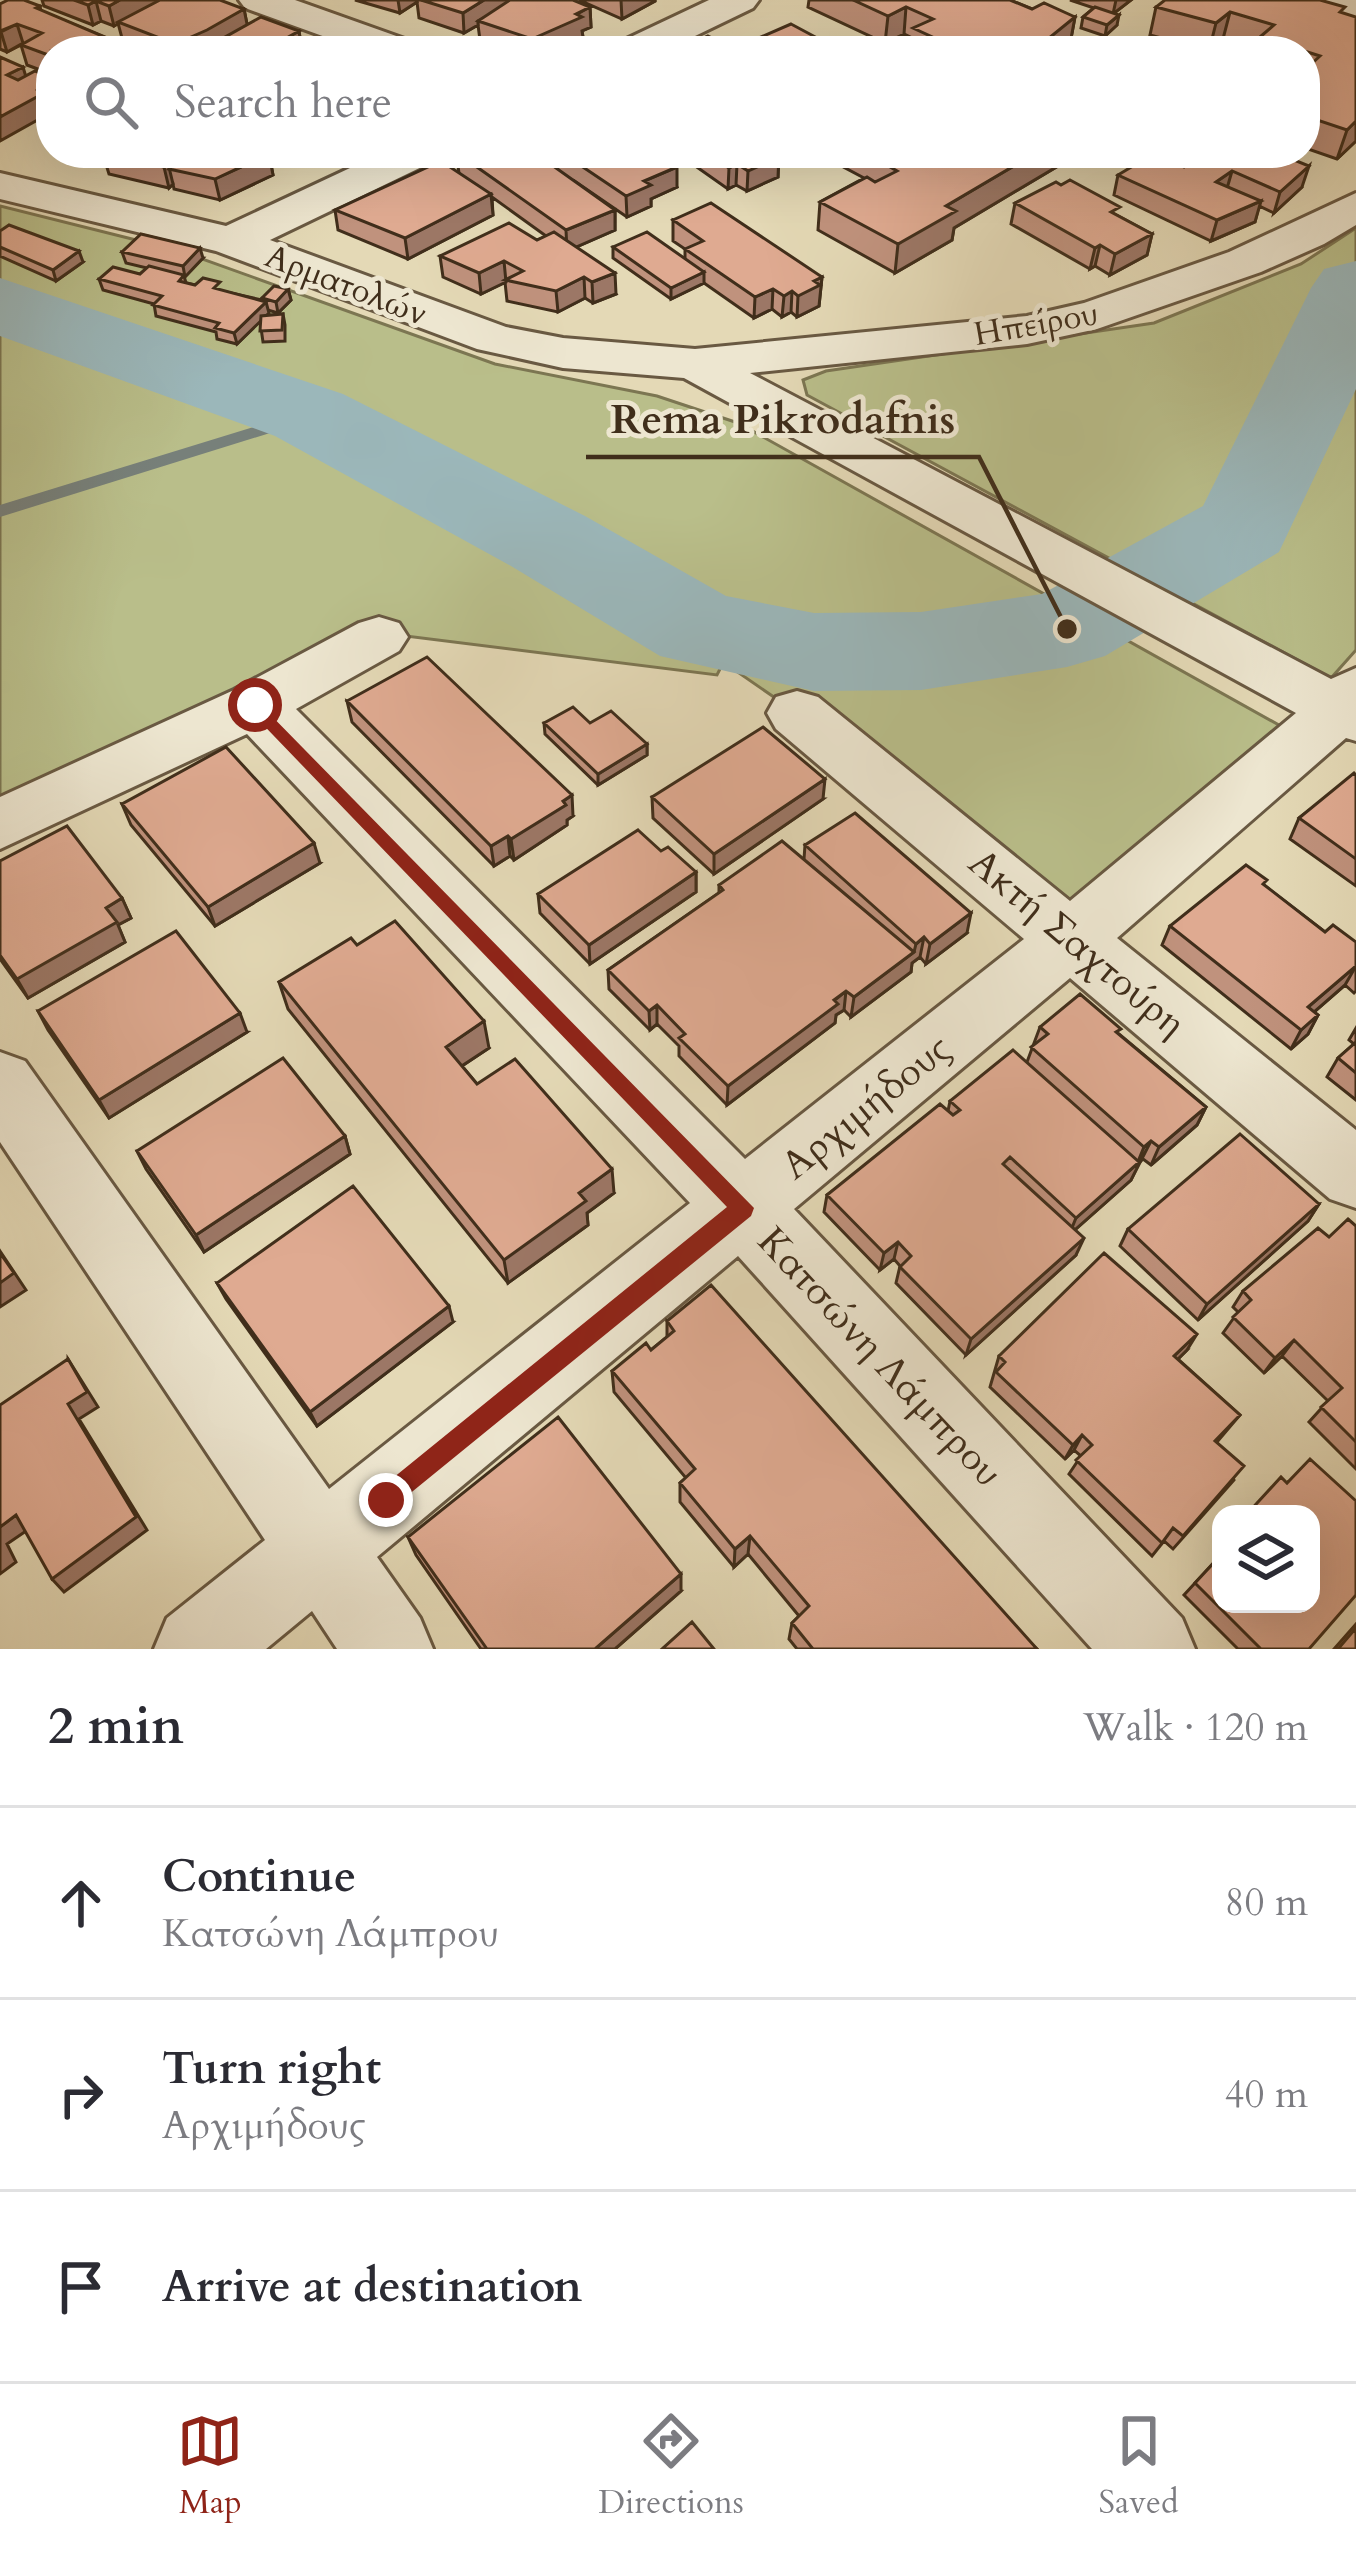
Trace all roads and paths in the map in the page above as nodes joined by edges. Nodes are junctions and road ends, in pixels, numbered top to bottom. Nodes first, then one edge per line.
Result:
1 (258, 0) edge
2 (740, 0) edge
3 (1322, 0) edge
4 (309, 7) edge
5 (1356, 10) edge
6 (370, 36) edge
7 (664, 36) edge
8 (385, 168) edge
9 (0, 186) edge
10 (1356, 206) edge
11 (231, 241) junction
12 (695, 364) junction
13 (379, 638) dead end
14 (255, 705) junction
15 (1351, 706) edge
16 (797, 713) dead end
17 (0, 825) edge
18 (1072, 938) junction
19 (0, 1083) edge
20 (1356, 1175) edge
21 (743, 1208) junction
22 (325, 1550) junction
23 (198, 1649) edge
24 (389, 1649) edge
25 (1151, 1649) edge

1 - 4 street
2 - 7 street
3 - 5 street
4 - 6 street
8 - 11 street
9 - 11 street, Αρματολών
10 - 12 street, Ηπείρου
11 - 12 street, Αρματολών
12 - 15 street
13 - 14 street
14 - 17 street
14 - 21 street, Κατσώνη Λάμπρου
15 - 18 street, Αρχιμήδους
16 - 18 street, Ακτή Σαχτούρη
18 - 20 street, Ακτή Σαχτούρη
18 - 21 street, Αρχιμήδους
19 - 22 street
21 - 22 street, Αρχιμήδους
21 - 25 street, Κατσώνη Λάμπρου
22 - 23 street, Αρχιμήδους
22 - 24 street

